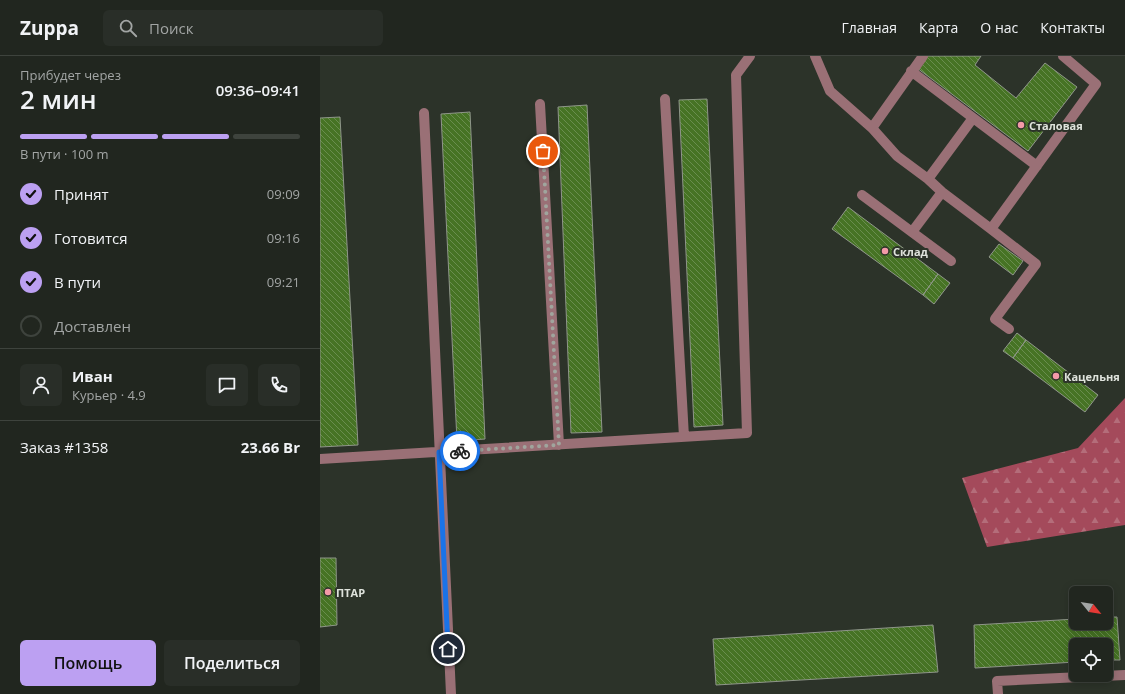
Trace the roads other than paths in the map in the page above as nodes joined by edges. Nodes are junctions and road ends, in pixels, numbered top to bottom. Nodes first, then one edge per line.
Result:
1 (750, 56) edge
2 (815, 56) edge
3 (923, 56) edge
4 (1063, 56) edge
5 (912, 72) junction
6 (665, 99) dead end
7 (540, 104) dead end
8 (424, 113) dead end
9 (973, 118) junction
10 (872, 128) junction
11 (1037, 166) junction
12 (928, 179) junction
13 (942, 192) junction
14 (862, 195) dead end
15 (991, 229) junction
16 (912, 232) junction
17 (952, 261) dead end
18 (1009, 329) dead end
19 (684, 437) junction
20 (559, 445) junction
21 (439, 452) junction
22 (320, 459) edge
23 (1125, 675) edge
24 (451, 694) edge
25 (998, 694) edge

1 - 19 lane
2 - 10 lane
3 - 5 lane
4 - 11 lane
5 - 9 lane
5 - 10 lane
6 - 19 lane
7 - 20 lane
8 - 21 lane
9 - 11 lane
9 - 12 lane
10 - 12 lane
11 - 15 lane
12 - 13 lane
13 - 15 lane
13 - 16 lane
14 - 16 lane
15 - 18 lane
16 - 17 lane
19 - 20 lane
20 - 21 lane
21 - 22 lane
21 - 24 lane
23 - 25 lane

